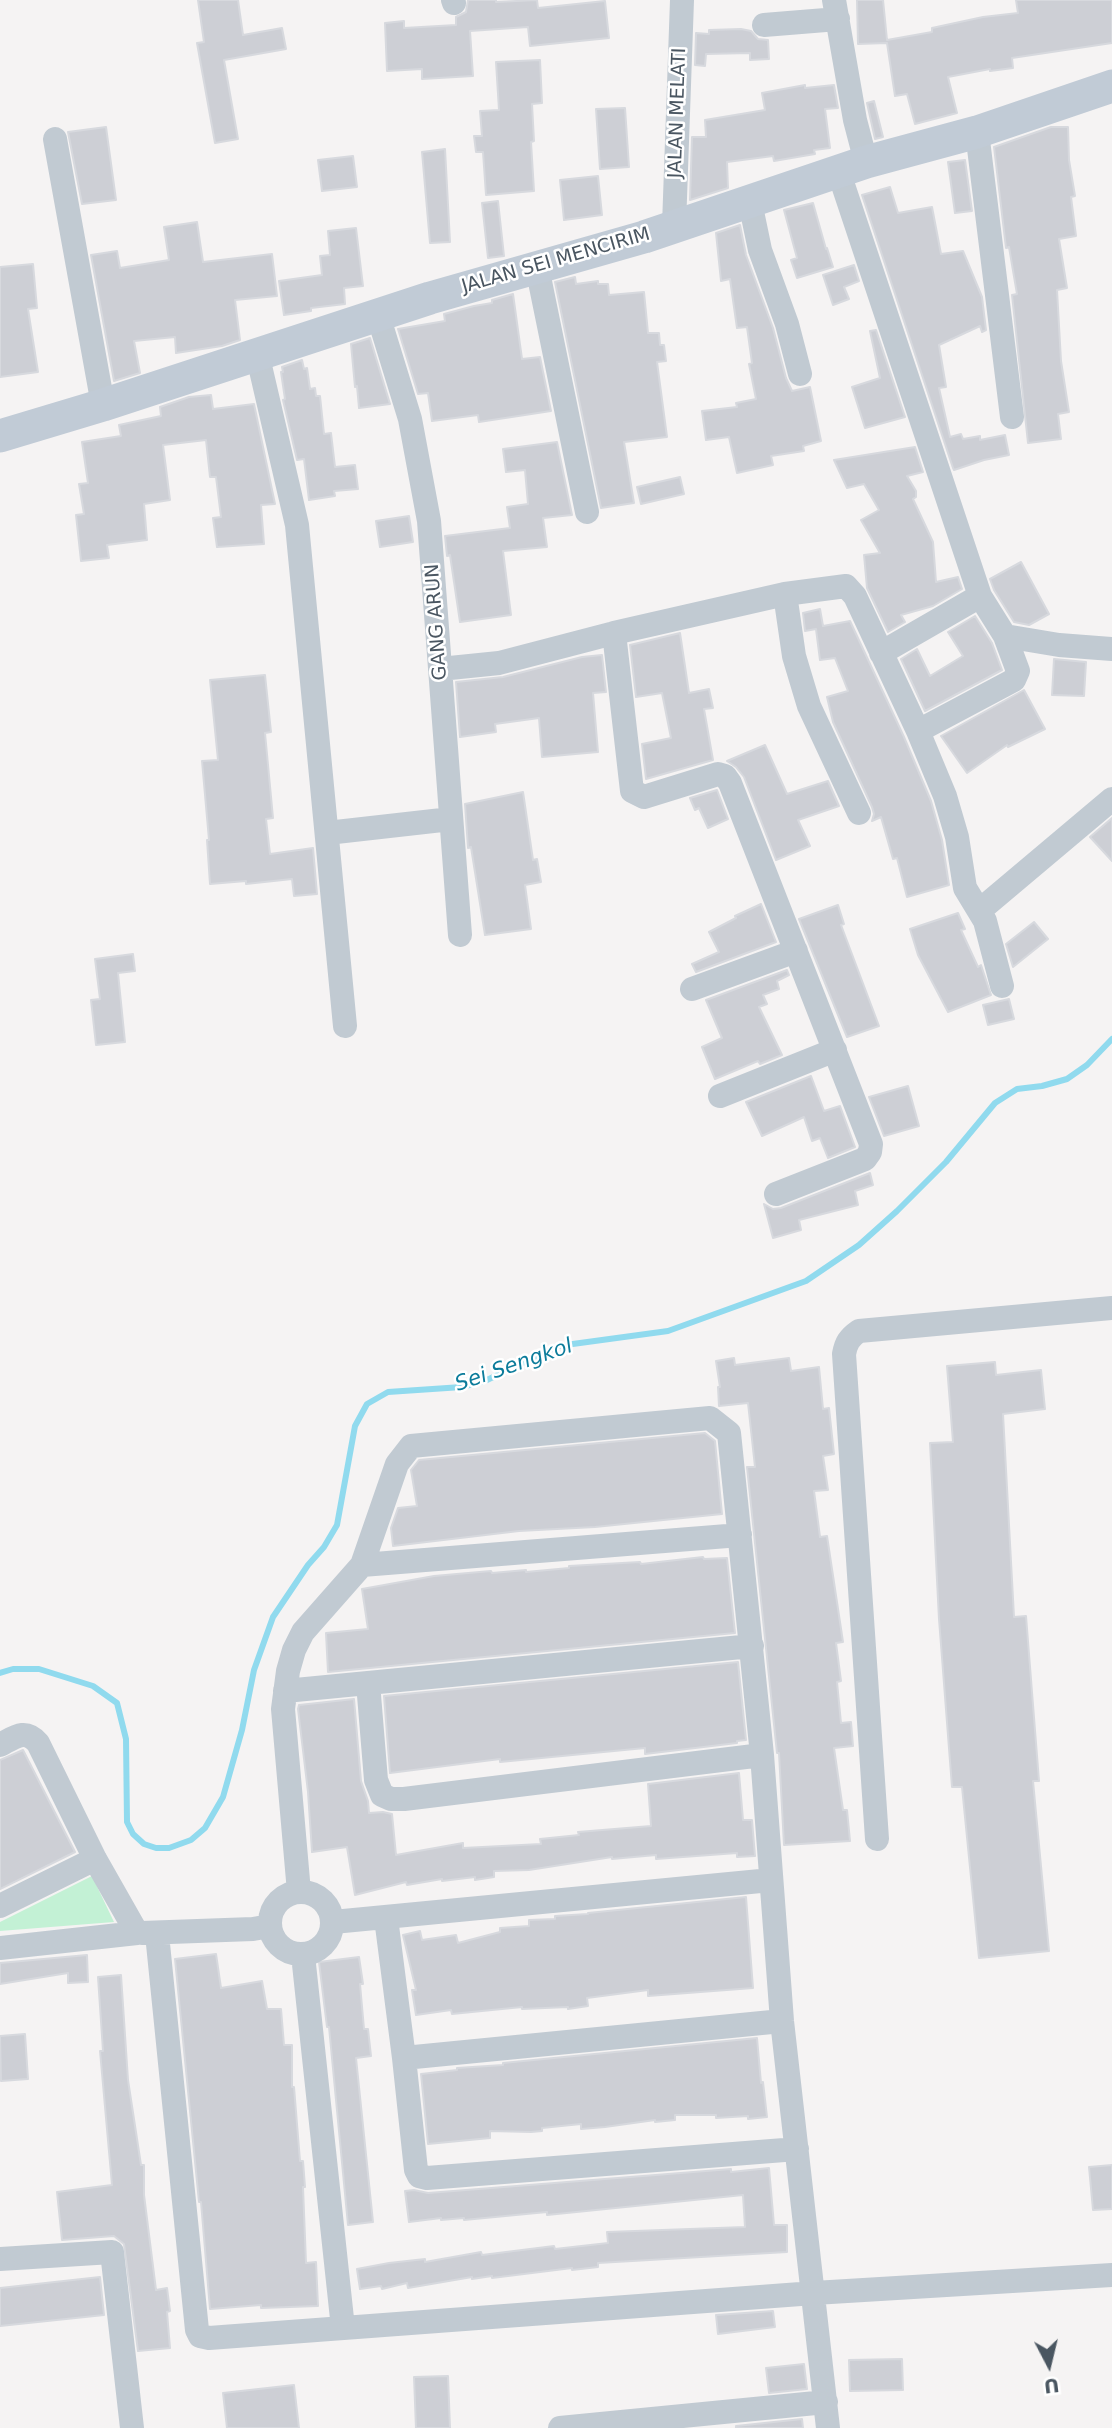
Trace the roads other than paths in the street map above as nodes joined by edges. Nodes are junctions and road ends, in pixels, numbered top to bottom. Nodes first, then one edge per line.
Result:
1 (682, 0) edge
2 (836, 9) edge
3 (764, 25) dead end
4 (1112, 86) edge
5 (977, 132) junction
6 (55, 139) dead end
7 (852, 168) junction
8 (750, 202) junction
9 (674, 226) junction
10 (537, 267) junction
11 (378, 315) junction
12 (257, 353) junction
13 (800, 374) dead end
14 (103, 405) junction
15 (1012, 417) dead end
16 (0, 436) edge
17 (587, 512) dead end
18 (785, 594) junction
19 (980, 596) junction
20 (614, 633) junction
21 (1005, 636) junction
22 (1112, 649) edge
23 (881, 653) junction
24 (440, 669) junction
25 (918, 731) junction
26 (1112, 799) edge
27 (859, 813) dead end
28 (451, 819) junction
29 (327, 833) junction
30 (979, 911) junction
31 (460, 935) dead end
32 (796, 951) junction
33 (1002, 986) dead end
34 (692, 989) dead end
35 (345, 1026) dead end
36 (835, 1051) junction
37 (720, 1096) dead end
38 (776, 1194) dead end
39 (1112, 1308) edge
40 (740, 1535) junction
41 (362, 1564) junction
42 (752, 1646) junction
43 (368, 1684) junction
44 (285, 1691) junction
45 (0, 1745) edge
46 (762, 1755) junction
47 (877, 1839) dead end
48 (95, 1858) junction
49 (772, 1881) junction
50 (299, 1892) junction
51 (0, 1906) edge
52 (386, 1918) junction
53 (333, 1922) junction
54 (270, 1926) junction
55 (147, 1933) junction
56 (0, 1948) edge
57 (303, 1955) junction
58 (782, 2021) junction
59 (404, 2058) junction
60 (797, 2149) junction
61 (0, 2259) edge
62 (1112, 2275) edge
63 (814, 2293) junction
64 (343, 2328) junction
65 (826, 2402) junction
66 (132, 2428) edge
67 (560, 2428) edge
68 (828, 2428) edge

1 - 9 street, JALAN MELATI
2 - 3 street
2 - 7 street
4 - 5 street, JALAN SEI MENCIRIM
5 - 7 street, JALAN SEI MENCIRIM
5 - 15 street
6 - 14 street
7 - 8 street, JALAN SEI MENCIRIM
7 - 19 street
8 - 9 street, JALAN SEI MENCIRIM
8 - 13 street
9 - 10 street, JALAN SEI MENCIRIM
10 - 11 street, JALAN SEI MENCIRIM
10 - 17 street
11 - 12 street, JALAN SEI MENCIRIM
11 - 24 street, GANG ARUN
12 - 14 street, JALAN SEI MENCIRIM
12 - 29 street
14 - 16 street, JALAN SEI MENCIRIM
18 - 20 street
18 - 23 street
18 - 27 street
19 - 21 street
19 - 23 street
20 - 24 street
20 - 32 street
21 - 22 street
21 - 25 street
23 - 25 street
24 - 28 street, GANG ARUN
25 - 30 street
26 - 30 street
28 - 29 street
28 - 31 street, GANG ARUN
29 - 35 street
30 - 33 street
32 - 34 street
32 - 36 street
36 - 37 street
36 - 38 street
39 - 47 street
40 - 41 street
40 - 41 street
40 - 42 street
41 - 44 street
42 - 43 street
42 - 46 street
43 - 44 street
43 - 46 street
44 - 50 street
45 - 48 street
46 - 49 street
48 - 51 street
48 - 55 street
49 - 52 street
49 - 58 street
50 - 53 street
50 - 54 street
52 - 53 street
52 - 59 street
53 - 57 street
54 - 55 street
54 - 57 street
55 - 56 street
55 - 64 street
57 - 64 street
58 - 59 street
58 - 60 street
59 - 60 street
60 - 63 street
61 - 66 street
62 - 63 street
63 - 64 street
63 - 65 street
65 - 67 street
65 - 68 street

